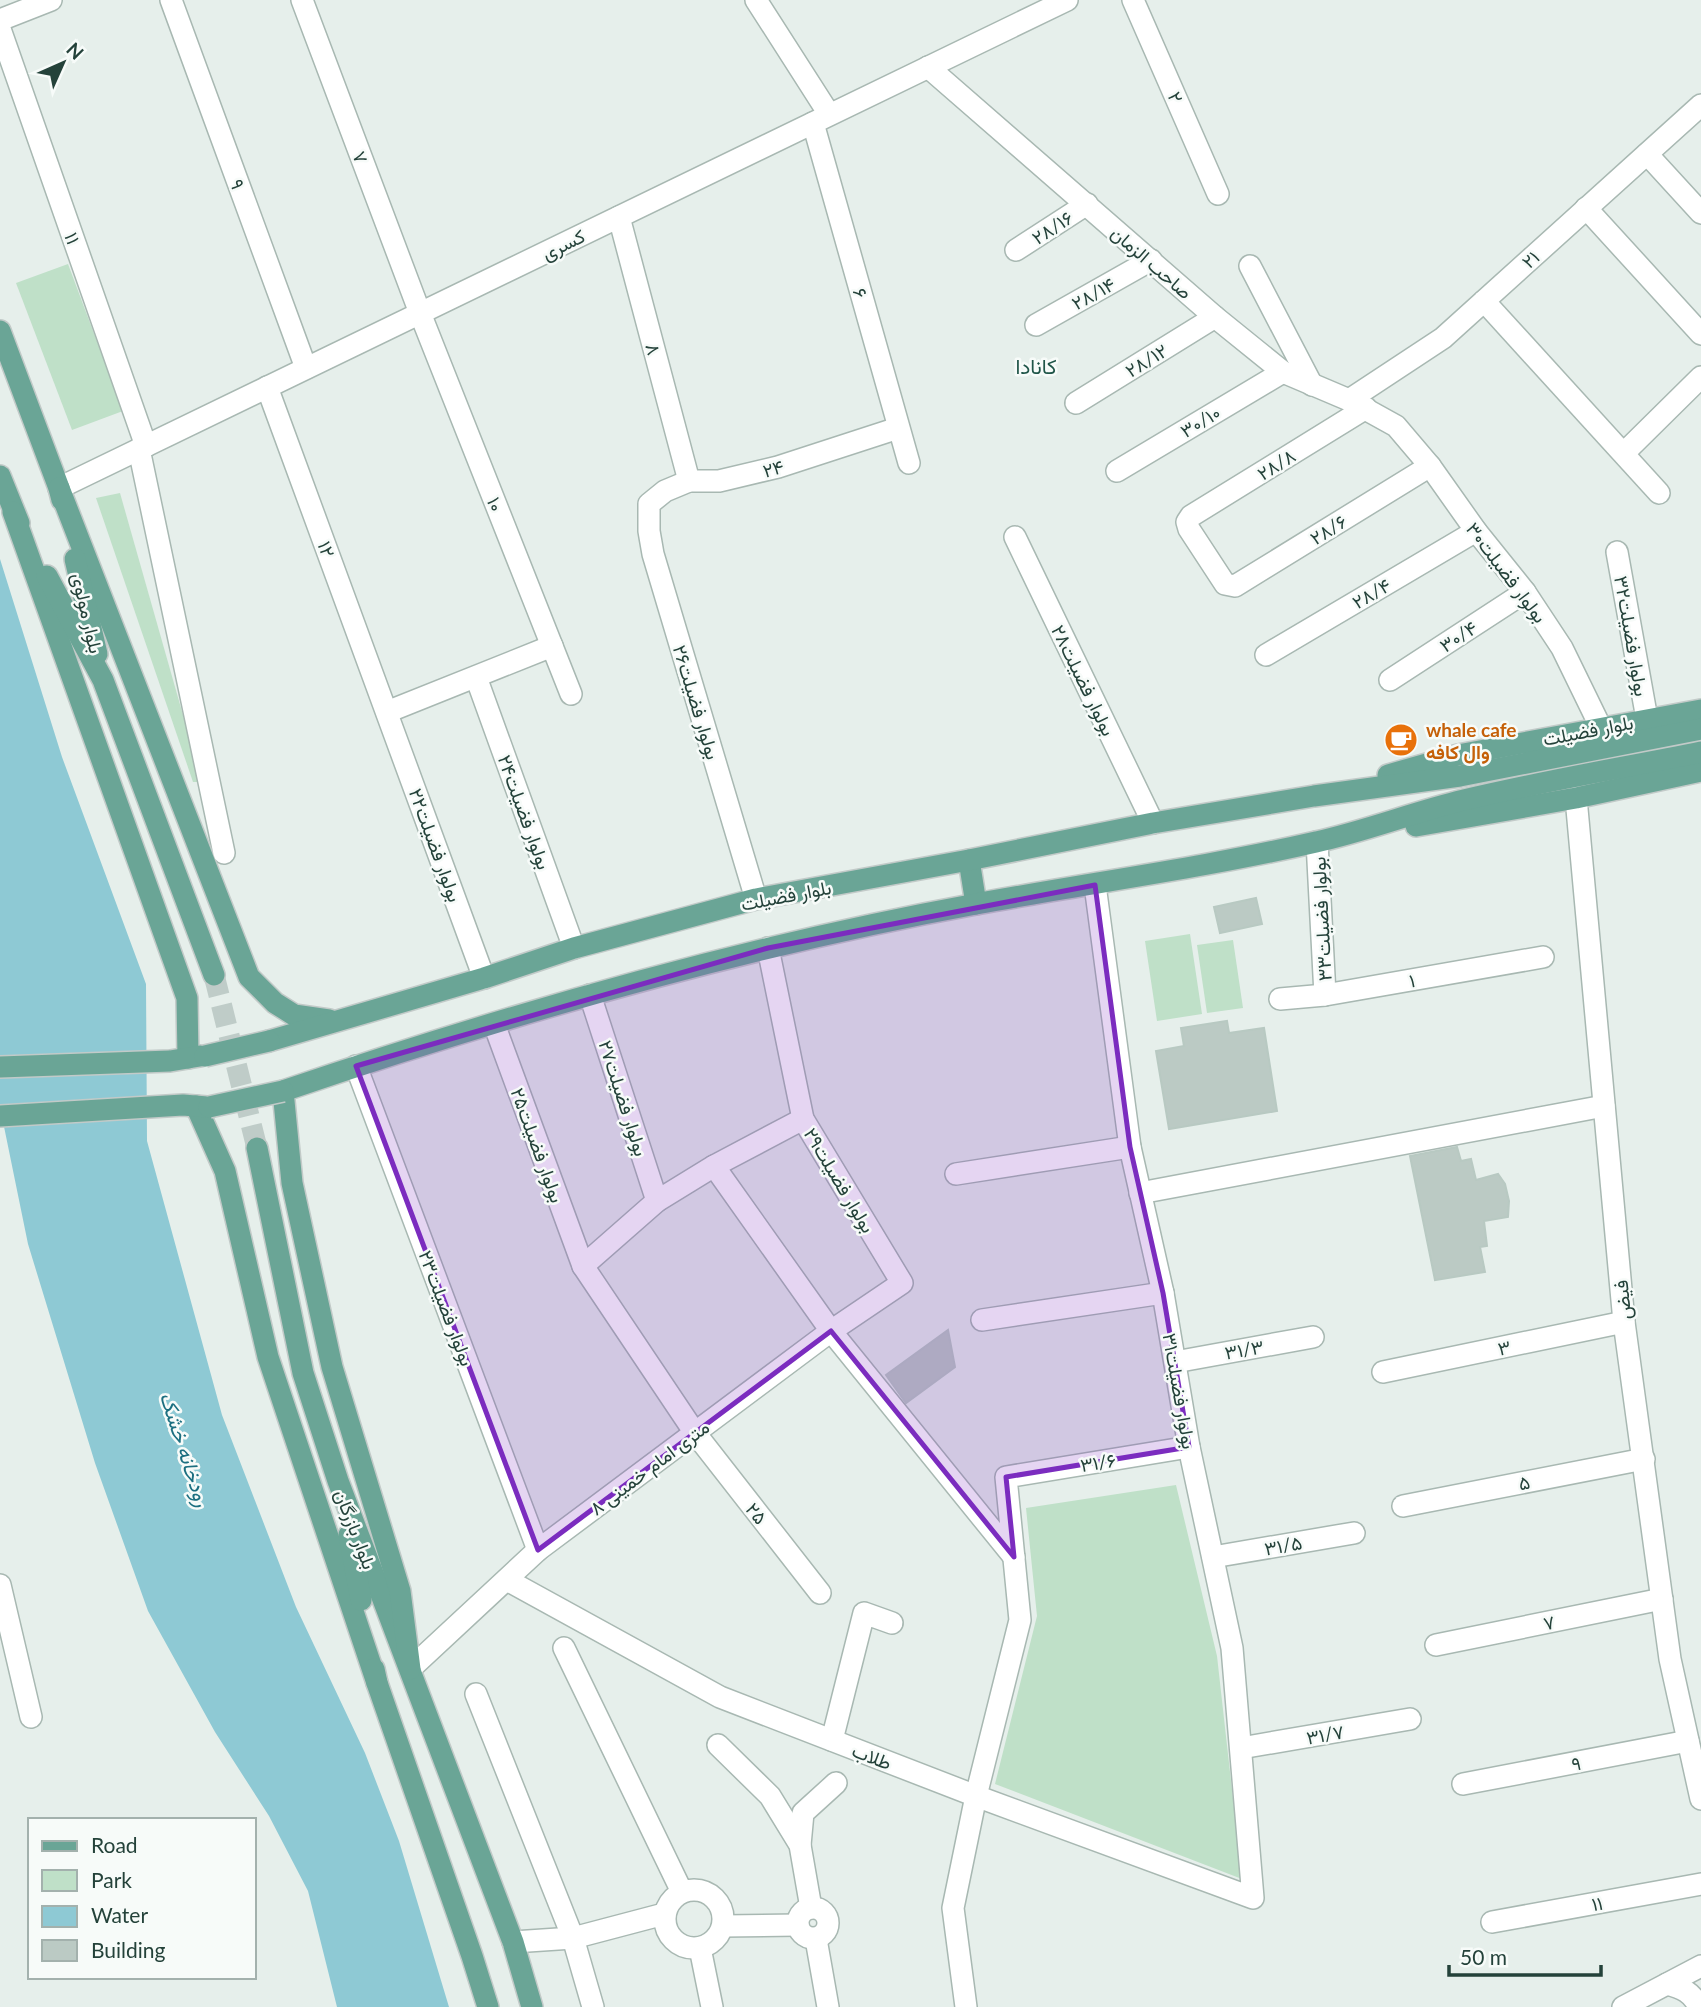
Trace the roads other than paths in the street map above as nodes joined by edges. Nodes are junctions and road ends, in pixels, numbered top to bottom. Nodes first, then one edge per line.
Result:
1 (51, 0) edge
2 (171, 0) edge
3 (302, 0) edge
4 (756, 0) edge
5 (1067, 0) edge
6 (1133, 0) edge
7 (1038, 6) edge
8 (0, 20) edge
9 (0, 29) edge
10 (928, 68) junction
11 (1701, 105) edge
12 (821, 118) junction
13 (1647, 154) junction
14 (1218, 194) dead end
15 (1087, 205) junction
16 (1586, 208) junction
17 (1701, 214) edge
18 (619, 217) junction
19 (1016, 250) dead end
20 (1151, 260) junction
21 (1250, 266) dead end
22 (1484, 301) junction
23 (420, 313) junction
24 (1215, 317) junction
25 (1036, 326) dead end
26 (0, 331) edge
27 (1701, 334) edge
28 (306, 368) junction
29 (1283, 372) junction
30 (1701, 377) edge
31 (1312, 385) junction
32 (267, 387) junction
33 (1076, 403) dead end
34 (1358, 404) junction
35 (1396, 426) joint
36 (898, 428) junction
37 (143, 447) junction
38 (1624, 453) junction
39 (909, 463) dead end
40 (1430, 466) junction
41 (1117, 471) dead end
42 (0, 476) edge
43 (689, 481) junction
44 (59, 488) junction
45 (1659, 493) dead end
46 (649, 504) joint
47 (13, 512) junction
48 (1476, 531) junction
49 (1015, 537) dead end
50 (1617, 552) dead end
51 (1225, 584) joint
52 (1525, 592) junction
53 (552, 646) junction
54 (1266, 655) dead end
55 (476, 677) junction
56 (103, 680) junction
57 (1390, 680) dead end
58 (571, 694) dead end
59 (1701, 710) edge
60 (387, 712) junction
61 (1647, 719) junction
62 (1601, 728) junction
63 (1701, 729) edge
64 (1701, 752) edge
65 (1701, 771) edge
66 (1314, 796) junction
67 (1576, 798) junction
68 (1153, 823) junction
69 (1317, 842) junction
70 (224, 853) dead end
71 (969, 860) junction
72 (1095, 885) junction
73 (756, 899) junction
74 (976, 904) junction
75 (574, 948) junction
76 (768, 948) junction
77 (1543, 957) dead end
78 (214, 975) tunnel mouth
79 (484, 978) junction
80 (590, 995) junction
81 (1325, 995) junction
82 (1280, 999) dead end
83 (338, 1021) junction
84 (494, 1024) junction
85 (187, 1058) junction
86 (356, 1066) junction
87 (0, 1067) edge
88 (283, 1091) junction
89 (196, 1106) junction
90 (1604, 1106) junction
91 (0, 1116) edge
92 (803, 1119) junction
93 (1129, 1147) junction
94 (257, 1148) tunnel mouth
95 (714, 1166) junction
96 (956, 1174) dead end
97 (1140, 1193) junction
98 (657, 1201) junction
99 (583, 1266) junction
100 (902, 1283) joint
101 (1163, 1293) junction
102 (982, 1320) dead end
103 (1624, 1322) junction
104 (831, 1331) junction
105 (1313, 1337) dead end
106 (1175, 1362) junction
107 (1383, 1372) dead end
108 (695, 1433) junction
109 (1189, 1447) junction
110 (1644, 1459) junction
111 (338, 1481) junction
112 (1403, 1506) dead end
113 (1354, 1533) dead end
114 (538, 1550) junction
115 (1014, 1557) junction
116 (1213, 1557) junction
117 (507, 1580) junction
118 (0, 1585) edge
119 (820, 1593) dead end
120 (1662, 1599) junction
121 (892, 1623) dead end
122 (1436, 1645) dead end
123 (564, 1648) dead end
124 (410, 1669) junction
125 (377, 1683) junction
126 (477, 1694) dead end
127 (31, 1717) dead end
128 (1410, 1719) dead end
129 (832, 1740) junction
130 (1688, 1741) junction
131 (718, 1745) dead end
132 (1241, 1748) junction
133 (1699, 1776) edge
134 (836, 1783) dead end
135 (1463, 1784) dead end
136 (770, 1796) junction
137 (976, 1796) junction
138 (1701, 1799) edge
139 (803, 1812) junction
140 (800, 1845) junction
141 (1701, 1884) edge
142 (682, 1892) junction
143 (1253, 1898) joint
144 (811, 1908) junction
145 (664, 1914) junction
146 (1492, 1922) dead end
147 (723, 1926) junction
148 (797, 1926) junction
149 (573, 1938) junction
150 (816, 1938) junction
151 (513, 1942) junction
152 (700, 1948) junction
153 (1701, 1966) edge
154 (1667, 1984) junction
155 (488, 2007) edge
156 (532, 2007) edge
157 (593, 2007) edge
158 (712, 2007) edge
159 (828, 2007) edge
160 (966, 2007) edge
161 (1623, 2007) edge
162 (1699, 2007) edge

1 - 8 street
2 - 28 street, ۹
3 - 23 street, ۷
4 - 12 street, ۶
5 - 7 street, کسری
6 - 14 street, ۲
7 - 10 street, کسری
9 - 37 street, ۱۱
10 - 12 street, کسری
10 - 15 street, صاحب الزمان
11 - 13 street, ۲۱
12 - 18 street, کسری
12 - 36 street, ۶
13 - 16 street, ۲۱
13 - 17 street
15 - 19 street, ۲۸/۱۶
15 - 20 street, صاحب الزمان
16 - 22 street, ۲۱
16 - 27 street
18 - 23 street, کسری
18 - 43 street, ۸
20 - 24 street, صاحب الزمان
20 - 25 street, ۲۸/۱۴
21 - 31 street
22 - 34 street, ۲۱
22 - 38 street
23 - 28 street, کسری
23 - 53 street, ۱۰
24 - 29 street, صاحب الزمان
24 - 33 street, ۲۸/۱۲
26 - 44 main road, بلوار مولوی
28 - 32 street, کسری
29 - 31 street, صاحب الزمان
29 - 41 street, ۳۰/۱۰
30 - 38 street
31 - 34 street, صاحب الزمان
32 - 37 street, کسری
32 - 60 street, ۱۲
34 - 35 street, صاحب الزمان
34 - 51 street, ۲۸/۸
35 - 40 street, بولوار فضیلت۳۰
36 - 39 street, ۶
36 - 43 street, ۲۴
37 - 44 street, کسری
37 - 70 street, ۱۱
38 - 45 street
40 - 48 street, بولوار فضیلت۳۰
40 - 51 street, ۲۸/۶
42 - 47 main road, بلوار مولوی
43 - 46 street, ۲۴
44 - 56 main road, بلوار مولوی
44 - 83 main road
46 - 73 street, بولوار فضیلت۲۶
47 - 56 main road, بلوار مولوی
47 - 85 main road
48 - 52 street, بولوار فضیلت۳۰
48 - 54 street, ۲۸/۴
49 - 68 street, بولوار فضیلت۲۸
50 - 61 street, بولوار فضیلت۳۲
52 - 57 street, ۳۰/۴
52 - 62 street, بولوار فضیلت۳۰
53 - 55 street
53 - 58 street, ۱۰
55 - 60 street
55 - 75 street, بولوار فضیلت۲۴
56 - 78 main road
59 - 61 main road, بلوار فضیلت
60 - 79 street, بولوار فضیلت۲۲
61 - 62 main road, بلوار فضیلت
62 - 66 main road, بلوار فضیلت
63 - 66 main road, بلوار فضیلت
64 - 69 main road
65 - 67 main road
66 - 68 main road, بلوار فضیلت
67 - 69 main road
67 - 90 street, فیض
68 - 71 main road, بلوار فضیلت
69 - 72 main road
69 - 81 street, بولوار فضیلت۳۳
71 - 73 main road, بلوار فضیلت
71 - 74 main road
72 - 74 main road
72 - 93 street, بولوار فضیلت۳۱
73 - 75 main road, بلوار فضیلت
74 - 76 main road
75 - 79 main road, بلوار فضیلت
76 - 80 main road
76 - 92 street, بولوار فضیلت۲۹
77 - 81 street, ۱
79 - 83 main road, بلوار فضیلت
80 - 84 main road
80 - 98 street, بولوار فضیلت۲۷
81 - 82 street, ۱
83 - 85 main road, بلوار فضیلت, bridge
84 - 86 main road
84 - 99 street, بولوار فضیلت۲۵
85 - 87 main road, بلوار فضیلت
86 - 88 main road
86 - 114 street, بولوار فضیلت۲۳
88 - 89 main road, bridge
88 - 124 main road
89 - 91 main road
89 - 125 main road
90 - 97 street
90 - 103 street, فیض
92 - 95 street
92 - 100 street, بولوار فضیلت۲۹
93 - 96 street
93 - 97 street, بولوار فضیلت۳۱
94 - 111 main road
95 - 98 street
95 - 104 street
97 - 101 street, بولوار فضیلت۳۱
98 - 99 street
99 - 108 street, بولوار فضیلت۲۵
100 - 104 street, ۸ متری امام خمینی
101 - 102 street
101 - 106 street, بولوار فضیلت۳۱
103 - 107 street, ۳
103 - 110 street, فیض
104 - 108 street, ۸ متری امام خمینی
104 - 115 street
105 - 106 street, ۳۱/۳
106 - 109 street, بولوار فضیلت۳۱
108 - 114 street, ۸ متری امام خمینی
108 - 119 street, ۲۵
109 - 115 street, ۳۱/۶
109 - 116 street, بولوار فضیلت۳۱
110 - 112 street, ۵
110 - 120 street, فیض
111 - 124 main road, بلوار بازرگان
111 - 125 main road, بلوار بازرگان
113 - 116 street, ۳۱/۵
114 - 117 street, ۸ متری امام خمینی
115 - 137 street
116 - 132 street, بولوار فضیلت۳۱
117 - 124 street, ۸ متری امام خمینی
117 - 129 street, طلاب
118 - 127 street
120 - 122 street, ۷
120 - 130 street, فیض
121 - 129 street
123 - 142 street
124 - 151 main road, بلوار بازرگان
125 - 155 main road, بلوار بازرگان
126 - 149 street
128 - 132 street, ۳۱/۷
129 - 137 street, طلاب
130 - 133 street, فیض
130 - 135 street, ۹
131 - 136 street
132 - 143 street, بولوار فضیلت۳۱
133 - 138 street, فیض
134 - 139 street
136 - 139 street
136 - 140 street
137 - 143 street, طلاب
137 - 160 street
139 - 140 street
140 - 144 street
141 - 146 street, ۱۱
142 - 145 street
142 - 147 street
144 - 148 street
144 - 150 street
145 - 149 street
145 - 152 street
147 - 148 street
147 - 152 street
148 - 150 street
149 - 151 street
149 - 157 street
150 - 159 street
151 - 156 main road, بلوار بازرگان
152 - 158 street
153 - 154 street
154 - 161 street
154 - 162 street

